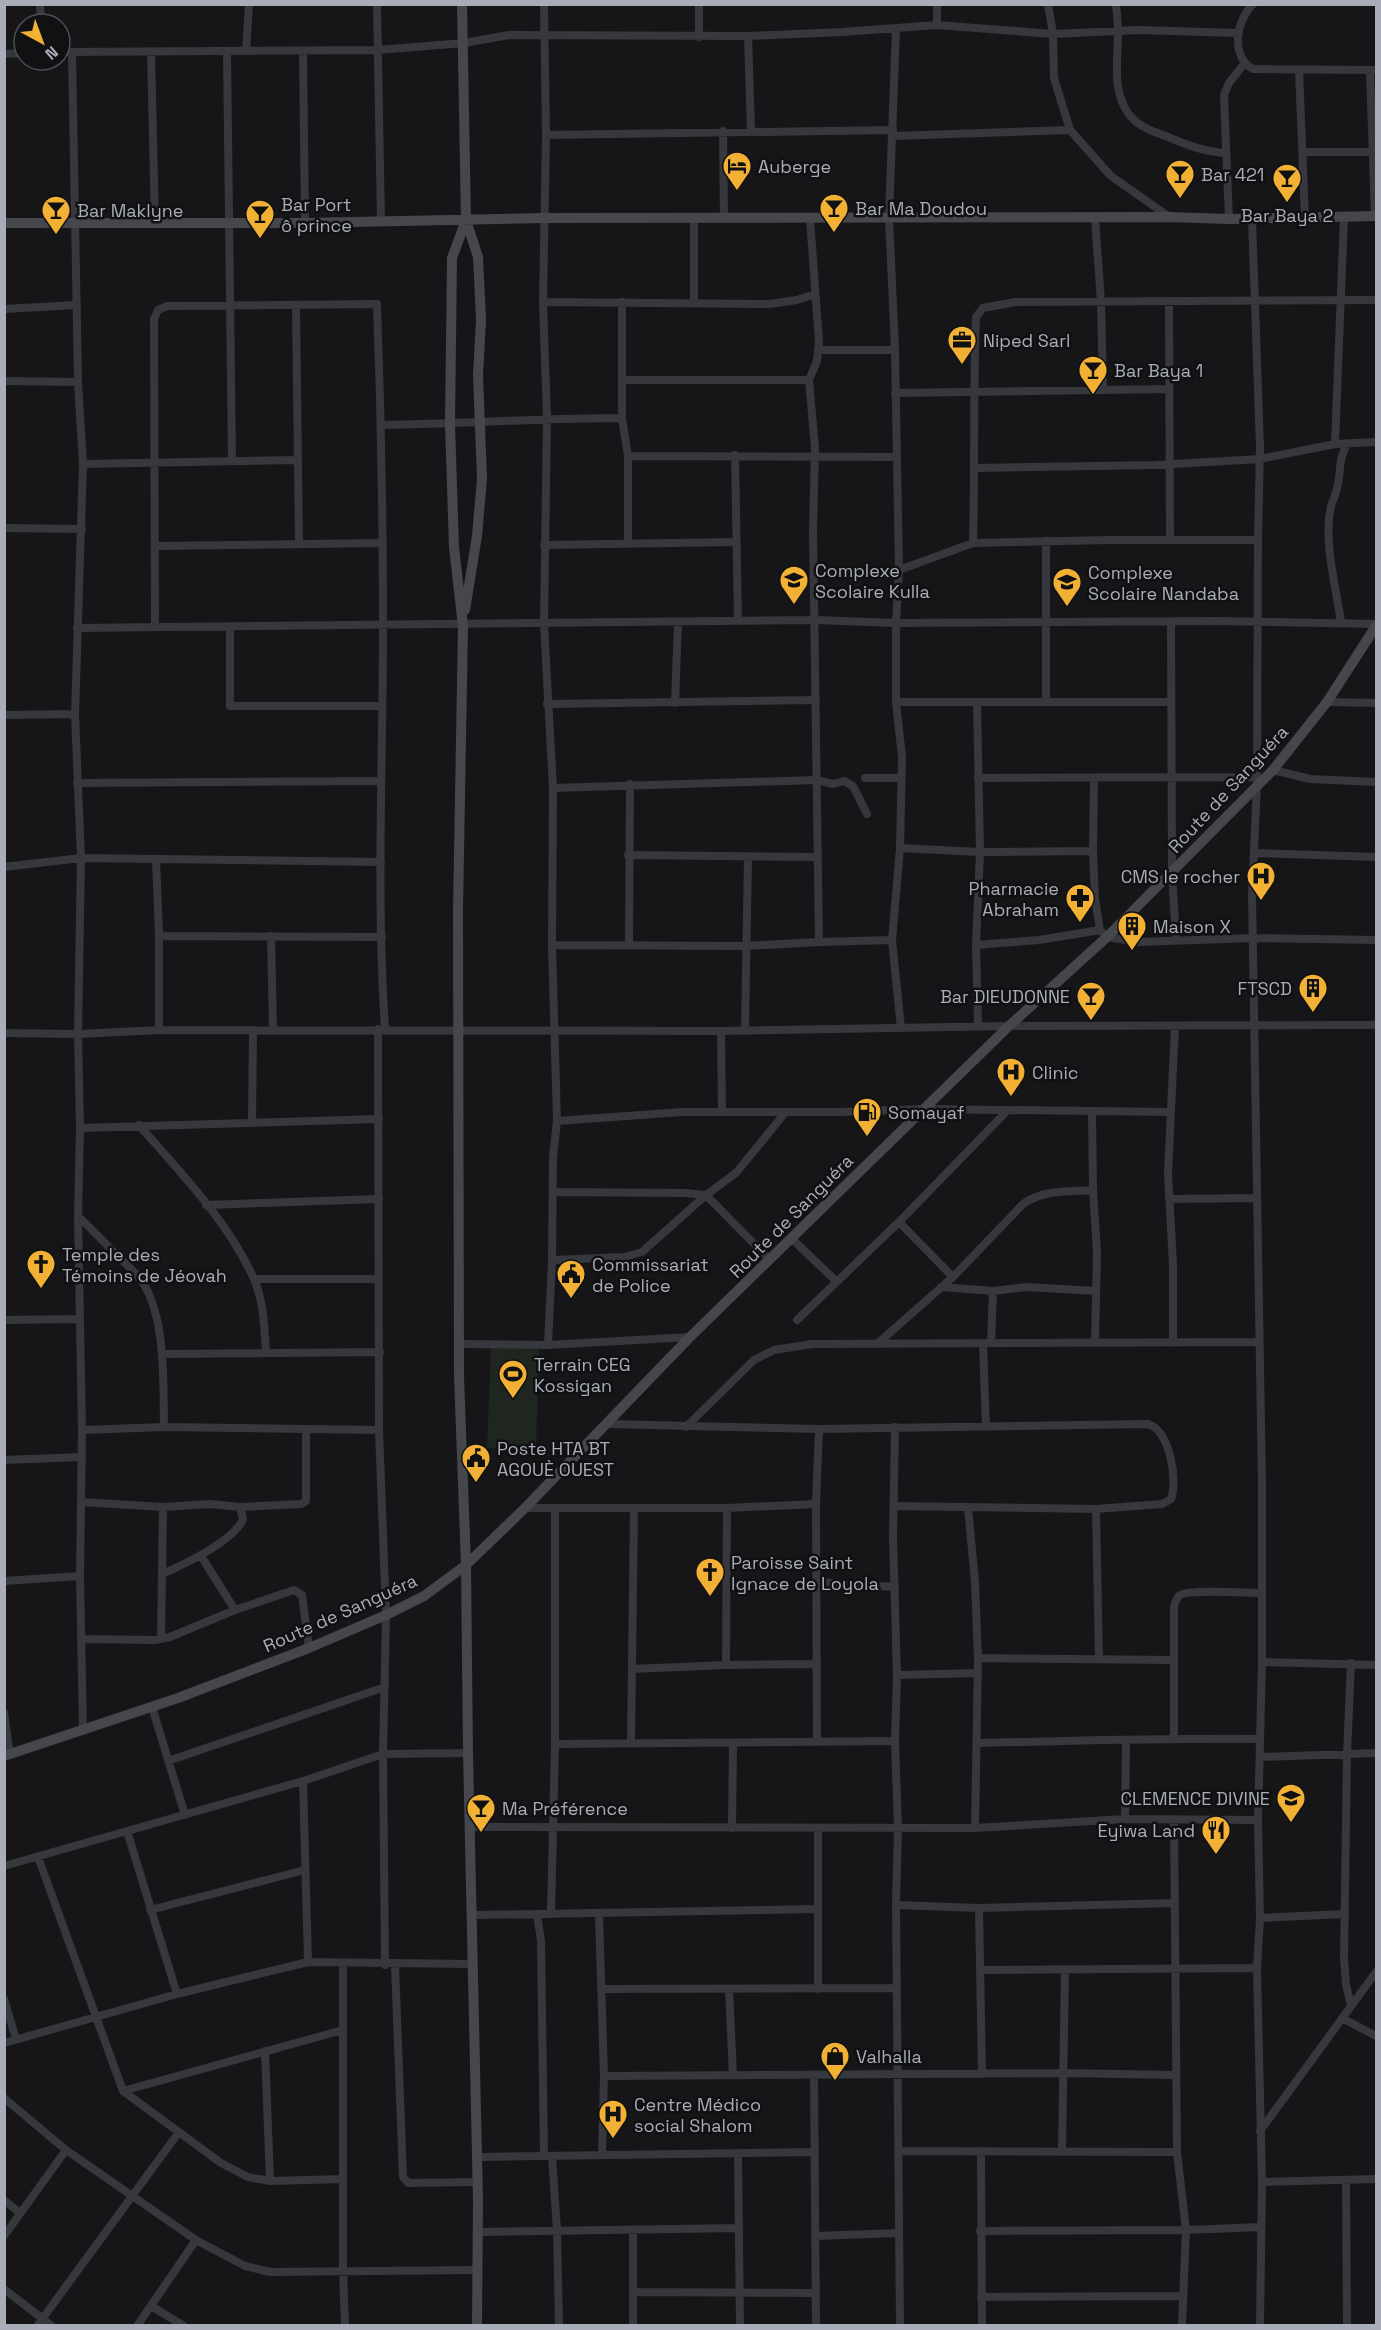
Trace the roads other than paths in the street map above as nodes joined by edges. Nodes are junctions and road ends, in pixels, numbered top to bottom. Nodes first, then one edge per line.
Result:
1 (249, 4) edge
2 (377, 4) edge
3 (462, 4) edge
4 (544, 4) edge
5 (699, 4) edge
6 (937, 4) edge
7 (1048, 4) edge
8 (1116, 4) edge
9 (1252, 4) edge
10 (937, 25) junction
11 (896, 28) junction
12 (1118, 31) junction
13 (543, 33) junction
14 (1238, 33) junction
15 (1053, 34) junction
16 (748, 36) junction
17 (699, 37) junction
18 (464, 43) junction
19 (377, 50) junction
20 (246, 51) junction
21 (303, 51) junction
22 (72, 52) joint
23 (151, 52) junction
24 (227, 52) junction
25 (1244, 64) junction
26 (1299, 70) junction
27 (1373, 70) edge
28 (1070, 130) junction
29 (723, 131) junction
30 (751, 131) junction
31 (893, 133) junction
32 (546, 135) junction
33 (1303, 152) junction
34 (1375, 152) edge
35 (1226, 153) junction
36 (1376, 216) edge
37 (889, 217) junction
38 (1169, 217) junction
39 (1344, 217) junction
40 (544, 218) junction
41 (694, 218) junction
42 (724, 218) junction
43 (1095, 218) junction
44 (810, 219) junction
45 (1229, 219) junction
46 (1252, 219) junction
47 (1305, 219) junction
48 (466, 220) junction
49 (74, 222) junction
50 (381, 222) junction
51 (4, 223) edge
52 (155, 223) junction
53 (231, 223) junction
54 (305, 223) junction
55 (815, 294) junction
56 (1254, 300) junction
57 (1341, 300) junction
58 (1377, 300) edge
59 (1169, 301) junction
60 (543, 302) junction
61 (622, 302) junction
62 (694, 302) junction
63 (1101, 302) junction
64 (77, 306) junction
65 (230, 306) junction
66 (296, 306) junction
67 (4, 309) edge
68 (818, 350) junction
69 (895, 350) junction
70 (622, 380) junction
71 (809, 380) junction
72 (4, 381) edge
73 (78, 382) junction
74 (1169, 389) junction
75 (1103, 390) junction
76 (973, 391) junction
77 (895, 393) junction
78 (547, 418) junction
79 (621, 418) junction
80 (481, 422) junction
81 (450, 424) junction
82 (381, 425) junction
83 (1377, 442) edge
84 (1335, 444) junction
85 (1347, 444) junction
86 (735, 455) junction
87 (628, 456) junction
88 (814, 456) junction
89 (896, 458) junction
90 (1260, 459) junction
91 (298, 460) junction
92 (232, 461) junction
93 (156, 462) junction
94 (83, 464) junction
95 (1169, 464) junction
96 (975, 468) junction
97 (4, 528) edge
98 (82, 529) junction
99 (1170, 540) junction
100 (1258, 540) junction
101 (1046, 541) junction
102 (736, 542) junction
103 (299, 543) junction
104 (381, 543) junction
105 (628, 543) junction
106 (973, 543) junction
107 (544, 545) junction
108 (155, 546) junction
109 (899, 570) junction
110 (816, 620) junction
111 (738, 621) junction
112 (678, 622) junction
113 (1047, 622) junction
114 (1171, 622) junction
115 (1258, 622) junction
116 (1341, 622) junction
117 (896, 623) junction
118 (544, 624) junction
119 (1377, 625) edge
120 (383, 626) junction
121 (462, 626) junction
122 (155, 627) junction
123 (230, 627) junction
124 (76, 628) junction
125 (816, 700) junction
126 (896, 702) junction
127 (976, 702) junction
128 (1046, 702) junction
129 (1172, 702) junction
130 (1327, 702) junction
131 (675, 703) junction
132 (1377, 703) edge
133 (547, 704) junction
134 (381, 706) junction
135 (75, 714) junction
136 (4, 715) edge
137 (1273, 770) junction
138 (865, 778) dead end
139 (901, 778) junction
140 (978, 778) junction
141 (1094, 778) junction
142 (1172, 778) junction
143 (817, 780) junction
144 (381, 781) junction
145 (1257, 781) junction
146 (1377, 782) edge
147 (78, 783) junction
148 (630, 784) junction
149 (553, 788) junction
150 (867, 814) dead end
151 (900, 848) junction
152 (1093, 851) junction
153 (980, 852) junction
154 (1255, 853) junction
155 (628, 855) junction
156 (817, 857) junction
157 (1377, 857) edge
158 (81, 858) junction
159 (748, 858) junction
160 (156, 859) junction
161 (381, 862) junction
162 (4, 867) edge
163 (1172, 873) junction
164 (1104, 933) junction
165 (159, 936) junction
166 (271, 936) junction
167 (382, 937) junction
168 (1254, 938) junction
169 (1176, 939) junction
170 (892, 940) junction
171 (1377, 940) edge
172 (819, 942) junction
173 (552, 945) junction
174 (629, 945) junction
175 (976, 945) junction
176 (746, 946) junction
177 (1377, 1025) edge
178 (1009, 1026) junction
179 (1175, 1026) junction
180 (1254, 1026) junction
181 (978, 1027) junction
182 (901, 1028) junction
183 (382, 1029) junction
184 (458, 1029) junction
185 (159, 1030) junction
186 (253, 1030) junction
187 (273, 1030) junction
188 (745, 1030) junction
189 (554, 1031) junction
190 (721, 1031) junction
191 (4, 1033) edge
192 (78, 1034) junction
193 (924, 1109) junction
194 (1007, 1111) junction
195 (722, 1112) junction
196 (1092, 1112) junction
197 (1171, 1112) junction
198 (785, 1113) junction
199 (379, 1119) junction
200 (557, 1121) junction
201 (252, 1122) junction
202 (138, 1125) junction
203 (80, 1128) junction
204 (1093, 1191) junction
205 (554, 1192) junction
206 (706, 1195) junction
207 (1257, 1198) junction
208 (379, 1199) junction
209 (1169, 1199) junction
210 (206, 1204) junction
211 (78, 1216) junction
212 (899, 1222) junction
213 (792, 1239) junction
214 (552, 1260) junction
215 (770, 1260) junction
216 (953, 1277) junction
217 (254, 1279) junction
218 (379, 1279) junction
219 (836, 1281) junction
220 (941, 1287) junction
221 (993, 1290) junction
222 (1095, 1291) junction
223 (80, 1319) junction
224 (4, 1320) edge
225 (797, 1320) dead end
226 (690, 1337) junction
227 (1095, 1342) junction
228 (1173, 1342) junction
229 (1259, 1342) junction
230 (987, 1343) junction
231 (459, 1344) junction
232 (877, 1344) junction
233 (548, 1346) junction
234 (266, 1351) junction
235 (380, 1352) junction
236 (162, 1354) junction
237 (607, 1424) junction
238 (164, 1427) junction
239 (686, 1427) junction
240 (895, 1427) junction
241 (986, 1427) junction
242 (306, 1429) junction
243 (819, 1429) junction
244 (82, 1430) junction
245 (379, 1431) junction
246 (82, 1456) junction
247 (4, 1460) edge
248 (81, 1502) junction
249 (816, 1504) junction
250 (894, 1506) junction
251 (163, 1507) junction
252 (968, 1507) junction
253 (240, 1508) junction
254 (555, 1508) junction
255 (634, 1508) junction
256 (727, 1508) junction
257 (525, 1509) junction
258 (1096, 1509) junction
259 (201, 1556) junction
260 (466, 1565) junction
261 (162, 1574) junction
262 (80, 1576) junction
263 (4, 1581) edge
264 (816, 1582) junction
265 (895, 1587) junction
266 (1262, 1593) junction
267 (235, 1610) junction
268 (386, 1615) junction
269 (81, 1639) junction
270 (161, 1639) junction
271 (309, 1648) junction
272 (978, 1658) junction
273 (1099, 1659) junction
274 (1174, 1660) junction
275 (1262, 1662) junction
276 (817, 1664) junction
277 (1351, 1664) junction
278 (726, 1665) junction
279 (1377, 1665) edge
280 (632, 1669) junction
281 (978, 1673) junction
282 (897, 1675) junction
283 (385, 1686) junction
284 (152, 1707) junction
285 (4, 1713) edge
286 (83, 1731) junction
287 (1174, 1738) junction
288 (1260, 1739) junction
289 (817, 1741) junction
290 (1126, 1741) junction
291 (895, 1742) junction
292 (631, 1743) junction
293 (733, 1743) junction
294 (978, 1743) junction
295 (555, 1744) junction
296 (468, 1753) junction
297 (1377, 1753) edge
298 (383, 1754) junction
299 (1347, 1754) junction
300 (7, 1756) edge
301 (1260, 1757) junction
302 (168, 1761) junction
303 (303, 1781) junction
304 (185, 1815) junction
305 (1125, 1819) junction
306 (1174, 1819) junction
307 (1258, 1820) junction
308 (470, 1827) junction
309 (552, 1828) junction
310 (732, 1828) junction
311 (818, 1828) junction
312 (898, 1828) junction
313 (975, 1828) junction
314 (127, 1831) junction
315 (38, 1857) junction
316 (4, 1866) edge
317 (305, 1870) junction
318 (1175, 1903) junction
319 (896, 1905) junction
320 (979, 1908) junction
321 (818, 1909) junction
322 (150, 1910) junction
323 (599, 1913) junction
324 (537, 1914) junction
325 (551, 1914) junction
326 (1345, 1914) junction
327 (472, 1915) junction
328 (1260, 1918) junction
329 (308, 1962) junction
330 (343, 1964) junction
331 (473, 1964) junction
332 (386, 1965) junction
333 (394, 1965) junction
334 (1175, 1968) junction
335 (1257, 1968) junction
336 (980, 1970) junction
337 (1065, 1970) junction
338 (1377, 1972) edge
339 (897, 1988) junction
340 (601, 1989) junction
341 (729, 1989) junction
342 (818, 1989) junction
343 (177, 1994) junction
344 (4, 1999) edge
345 (1351, 2006) junction
346 (96, 2015) junction
347 (1342, 2018) junction
348 (343, 2030) junction
349 (1377, 2036) edge
350 (16, 2039) junction
351 (4, 2043) edge
352 (265, 2051) junction
353 (1062, 2073) junction
354 (898, 2074) junction
355 (982, 2074) junction
356 (733, 2075) junction
357 (814, 2075) junction
358 (1175, 2075) junction
359 (603, 2076) junction
360 (123, 2091) junction
361 (4, 2098) edge
362 (1260, 2131) junction
363 (179, 2132) junction
364 (66, 2150) junction
365 (898, 2151) junction
366 (981, 2151) junction
367 (1062, 2151) junction
368 (814, 2152) junction
369 (1177, 2152) junction
370 (738, 2154) junction
371 (602, 2155) junction
372 (548, 2156) junction
373 (477, 2157) junction
374 (343, 2179) junction
375 (1377, 2179) edge
376 (1346, 2180) junction
377 (270, 2181) junction
378 (478, 2182) junction
379 (1262, 2182) junction
380 (132, 2196) junction
381 (4, 2200) edge
382 (20, 2213) junction
383 (1261, 2227) junction
384 (739, 2228) junction
385 (557, 2230) junction
386 (1186, 2230) junction
387 (633, 2231) junction
388 (980, 2231) junction
389 (478, 2232) junction
390 (899, 2233) junction
391 (4, 2236) edge
392 (815, 2236) junction
393 (196, 2240) junction
394 (343, 2270) junction
395 (477, 2270) junction
396 (4, 2289) edge
397 (633, 2292) junction
398 (739, 2292) junction
399 (815, 2293) junction
400 (1182, 2296) junction
401 (981, 2297) junction
402 (151, 2306) junction
403 (42, 2318) junction
404 (37, 2325) edge
405 (52, 2325) edge
406 (136, 2325) edge
407 (184, 2325) edge
408 (345, 2325) edge
409 (477, 2325) edge
410 (559, 2325) edge
411 (633, 2325) edge
412 (740, 2325) edge
413 (816, 2325) edge
414 (900, 2325) edge
415 (982, 2325) edge
416 (1182, 2325) edge
417 (1260, 2325) edge
418 (1347, 2325) edge

1 - 20 street
2 - 19 street
3 - 18 street
4 - 13 street
5 - 17 street
6 - 10 street
7 - 15 street
8 - 12 street
9 - 14 street
10 - 11 street
10 - 15 street
11 - 16 street
11 - 31 street
12 - 14 street
12 - 15 street
12 - 35 street
13 - 17 street
13 - 18 street
13 - 32 street
14 - 25 street
15 - 28 street
16 - 17 street
16 - 30 street
18 - 19 street
18 - 48 street
19 - 21 street
19 - 50 street
20 - 21 street
20 - 24 street
21 - 54 street
22 - 23 street
22 - 49 street
23 - 24 street
23 - 52 street
24 - 53 street
25 - 26 street
25 - 35 street
26 - 27 street
26 - 33 street
27 - 34 street
28 - 31 street
28 - 38 street
29 - 30 street
29 - 32 street
29 - 42 street
30 - 31 street
31 - 37 street
32 - 40 street
33 - 34 street
33 - 47 street
34 - 36 street
35 - 45 street
36 - 39 street
37 - 43 street
37 - 44 street
37 - 69 street
38 - 43 street
38 - 45 street
39 - 47 street
39 - 57 street
40 - 41 street
40 - 48 street
40 - 60 street
41 - 42 street
41 - 62 street
42 - 44 street
43 - 63 street
44 - 55 street
45 - 46 street
46 - 47 street
46 - 56 street
48 - 50 street
48 - 80 street
48 - 81 street
49 - 51 street
49 - 52 street
49 - 64 street
50 - 54 street
52 - 53 street
53 - 54 street
53 - 65 street
55 - 62 street
55 - 68 street
56 - 57 street
56 - 59 street
56 - 90 street
57 - 58 street
57 - 84 street
59 - 63 street
59 - 74 street
60 - 61 street
60 - 78 street
61 - 62 street
61 - 70 street
63 - 75 street
63 - 76 street
64 - 67 street
64 - 73 street
65 - 66 street
65 - 92 street
65 - 93 street
66 - 82 street
66 - 91 street
68 - 69 street
68 - 71 street
69 - 77 street
70 - 71 street
70 - 79 street
71 - 88 street
72 - 73 street
73 - 94 street
74 - 75 street
74 - 95 street
75 - 76 street
76 - 77 street
76 - 96 street
77 - 89 street
78 - 79 street
78 - 80 street
78 - 107 street
79 - 87 street
80 - 81 street
80 - 121 street
81 - 82 street
81 - 121 street
82 - 104 street
83 - 85 street
84 - 85 street
84 - 90 street
85 - 116 street
86 - 87 street
86 - 88 street
86 - 102 street
87 - 105 street
88 - 89 street
88 - 110 street
89 - 109 street
90 - 95 street
90 - 100 street
91 - 92 street
91 - 103 street
92 - 93 street
93 - 94 street
93 - 108 street
94 - 98 street
95 - 96 street
95 - 99 street
96 - 106 street
97 - 98 street
98 - 124 street
99 - 100 street
99 - 101 street
100 - 115 street
101 - 106 street
101 - 113 street
102 - 105 street
102 - 111 street
103 - 104 street
103 - 108 street
104 - 120 street
105 - 107 street
106 - 109 street
107 - 118 street
108 - 122 street
109 - 117 street
110 - 111 street
110 - 117 street
110 - 125 street
111 - 112 street
112 - 118 street
112 - 131 street
113 - 114 street
113 - 117 street
113 - 128 street
114 - 115 street
114 - 129 street
115 - 116 street
115 - 145 street
116 - 119 street
117 - 126 street
118 - 121 street
118 - 133 street
119 - 130 street, Route de Sanguéra
120 - 121 street
120 - 123 street
120 - 134 street
121 - 184 street
122 - 123 street
122 - 124 street
123 - 134 street
124 - 135 street
125 - 131 street
125 - 143 street
126 - 127 street
126 - 139 street
127 - 128 street
127 - 140 street
128 - 129 street
129 - 142 street
130 - 132 street
130 - 137 street, Route de Sanguéra
131 - 133 street
133 - 149 street
134 - 144 street
135 - 136 street
135 - 147 street
137 - 145 street, Route de Sanguéra
137 - 146 street
138 - 139 street
139 - 151 street
140 - 141 street
140 - 153 street
141 - 142 street
141 - 152 street
142 - 145 street
142 - 163 street
143 - 148 street
143 - 150 street
143 - 156 street
144 - 147 street
144 - 161 street
145 - 154 street
145 - 163 street, Route de Sanguéra
147 - 158 street
148 - 149 street
148 - 155 street
149 - 173 street
151 - 153 street
151 - 170 street
152 - 153 street
152 - 164 street
153 - 175 street
154 - 157 street
154 - 168 street
155 - 159 street
155 - 174 street
156 - 159 street
156 - 172 street
158 - 160 street
158 - 162 street
158 - 192 street
159 - 176 street
160 - 161 street
160 - 165 street
161 - 167 street
163 - 164 street, Route de Sanguéra
163 - 169 street
164 - 169 street
164 - 175 street
164 - 178 street, Route de Sanguéra
165 - 166 street
165 - 185 street
166 - 167 street
166 - 187 street
167 - 183 street
168 - 169 street
168 - 171 street
168 - 180 street
170 - 172 street
170 - 182 street
172 - 176 street
173 - 174 street
173 - 189 street
174 - 176 street
175 - 181 street
176 - 188 street
177 - 180 street
178 - 179 street
178 - 181 street
178 - 193 street, Route de Sanguéra
179 - 180 street
179 - 197 street
180 - 207 street
181 - 182 street
182 - 188 street
183 - 184 street
183 - 187 street
183 - 199 street
184 - 189 street
184 - 231 street
185 - 186 street
185 - 192 street
186 - 187 street
186 - 201 street
188 - 190 street
189 - 190 street
189 - 200 street
190 - 195 street
191 - 192 street
192 - 203 street
193 - 194 street
193 - 198 street
193 - 213 street, Route de Sanguéra
194 - 196 street
194 - 212 street
195 - 198 street
195 - 200 street
196 - 197 street
196 - 204 street
197 - 209 street
198 - 206 street
199 - 201 street
199 - 208 street
200 - 205 street
201 - 202 street
202 - 203 street
202 - 210 street
203 - 211 street
204 - 216 street
204 - 222 street
205 - 206 street
205 - 214 street
206 - 214 street
206 - 215 street
207 - 209 street
207 - 229 street
208 - 210 street
208 - 218 street
209 - 228 street
210 - 217 street
211 - 223 street
211 - 236 street
212 - 216 street
212 - 219 street
213 - 215 street, Route de Sanguéra
213 - 219 street
214 - 233 street
215 - 226 street, Route de Sanguéra
216 - 220 street
217 - 218 street
217 - 234 street
218 - 235 street
219 - 225 street
220 - 221 street
220 - 232 street
221 - 222 street
221 - 230 street
222 - 227 street
223 - 224 street
223 - 244 street
226 - 233 street
226 - 237 street, Route de Sanguéra
227 - 228 street
227 - 230 street
228 - 229 street
229 - 266 street
230 - 232 street
230 - 241 street
231 - 233 street
231 - 260 street
232 - 239 street
234 - 235 street
234 - 236 street
235 - 245 street
236 - 238 street
237 - 239 street
237 - 257 street, Route de Sanguéra
238 - 242 street
238 - 244 street
239 - 243 street
240 - 241 street
240 - 243 street
240 - 250 street
241 - 258 street
242 - 245 street
242 - 253 street
243 - 249 street
244 - 246 street
245 - 268 street
246 - 247 street
246 - 248 street
248 - 251 street
248 - 262 street
249 - 256 street
249 - 264 street
250 - 252 street
250 - 265 street
251 - 253 street
251 - 261 street
252 - 258 street
252 - 272 street
253 - 259 street
254 - 255 street
254 - 257 street
254 - 295 street
255 - 256 street
255 - 280 street
256 - 278 street
257 - 260 street, Route de Sanguéra
258 - 273 street
259 - 261 street
259 - 267 street
260 - 268 street, Route de Sanguéra
260 - 296 street
261 - 270 street
262 - 263 street
262 - 269 street
264 - 265 street
264 - 276 street
265 - 282 street
266 - 274 street
266 - 275 street
267 - 270 street
267 - 271 street
268 - 271 street, Route de Sanguéra
268 - 283 street
269 - 270 street
269 - 286 street
271 - 284 street, Route de Sanguéra
272 - 273 street
272 - 281 street
273 - 274 street
274 - 287 street
275 - 277 street
275 - 288 street
276 - 278 street
276 - 289 street
277 - 279 street
277 - 299 street
278 - 280 street
280 - 292 street
281 - 282 street
281 - 294 street
282 - 291 street
283 - 298 street
283 - 302 street
284 - 286 street, Route de Sanguéra
284 - 302 street
285 - 300 street
286 - 300 street, Route de Sanguéra
287 - 288 street
287 - 290 street
288 - 301 street
289 - 291 street
289 - 293 street
290 - 294 street
290 - 305 street
291 - 312 street
292 - 293 street
292 - 295 street
293 - 310 street
294 - 313 street
295 - 309 street
296 - 298 street
296 - 308 street
297 - 299 street
298 - 303 street
298 - 332 street
299 - 301 street
299 - 326 street
301 - 307 street
302 - 304 street
303 - 304 street
303 - 317 street
304 - 314 street
305 - 306 street
305 - 313 street
306 - 307 street
306 - 318 street
307 - 328 street
308 - 309 street
308 - 327 street
309 - 310 street
309 - 325 street
310 - 311 street
311 - 312 street
311 - 321 street
312 - 313 street
312 - 319 street
314 - 315 street
314 - 322 street
315 - 316 street
315 - 346 street
317 - 322 street
317 - 329 street
318 - 320 street
318 - 334 street
319 - 320 street
319 - 339 street
320 - 336 street
321 - 323 street
321 - 342 street
322 - 343 street
323 - 325 street
323 - 340 street
324 - 325 street
324 - 327 street
324 - 372 street
326 - 328 street
326 - 345 street
327 - 331 street
328 - 335 street
329 - 330 street
329 - 343 street
330 - 332 street
330 - 348 street
331 - 333 street
331 - 373 street
332 - 333 street
333 - 378 street
334 - 335 street
334 - 337 street
334 - 358 street
335 - 362 street
336 - 337 street
336 - 355 street
337 - 353 street
338 - 345 street
339 - 342 street
339 - 354 street
340 - 341 street
340 - 359 street
341 - 342 street
341 - 356 street
343 - 346 street
344 - 350 street
345 - 347 street
346 - 350 street
346 - 360 street
347 - 349 street
347 - 362 street
348 - 352 street
348 - 374 street
350 - 351 street
352 - 360 street
352 - 377 street
353 - 355 street
353 - 358 street
353 - 367 street
354 - 355 street
354 - 357 street
354 - 365 street
356 - 357 street
356 - 359 street
357 - 368 street
358 - 369 street
359 - 371 street
360 - 363 street
361 - 364 street
362 - 379 street
363 - 377 street
363 - 380 street
364 - 380 street
364 - 382 street
365 - 366 street
365 - 390 street
366 - 367 street
366 - 388 street
367 - 369 street
368 - 370 street
368 - 392 street
369 - 386 street
370 - 371 street
370 - 384 street
371 - 372 street
372 - 373 street
372 - 385 street
373 - 378 street
374 - 377 street
374 - 394 street
375 - 376 street
376 - 379 street
376 - 418 street
378 - 389 street
379 - 383 street
380 - 393 street
380 - 403 street
381 - 382 street
382 - 391 street
383 - 386 street
383 - 417 street
384 - 387 street
384 - 398 street
385 - 387 street
385 - 389 street
385 - 410 street
386 - 388 street
386 - 400 street
387 - 397 street
388 - 401 street
389 - 395 street
390 - 392 street
390 - 414 street
392 - 399 street
393 - 394 street
393 - 402 street
394 - 395 street
394 - 408 street
395 - 409 street
396 - 403 street
397 - 398 street
397 - 411 street
398 - 399 street
398 - 412 street
399 - 413 street
400 - 401 street
400 - 416 street
401 - 415 street
402 - 406 street
402 - 407 street
403 - 404 street
403 - 405 street

